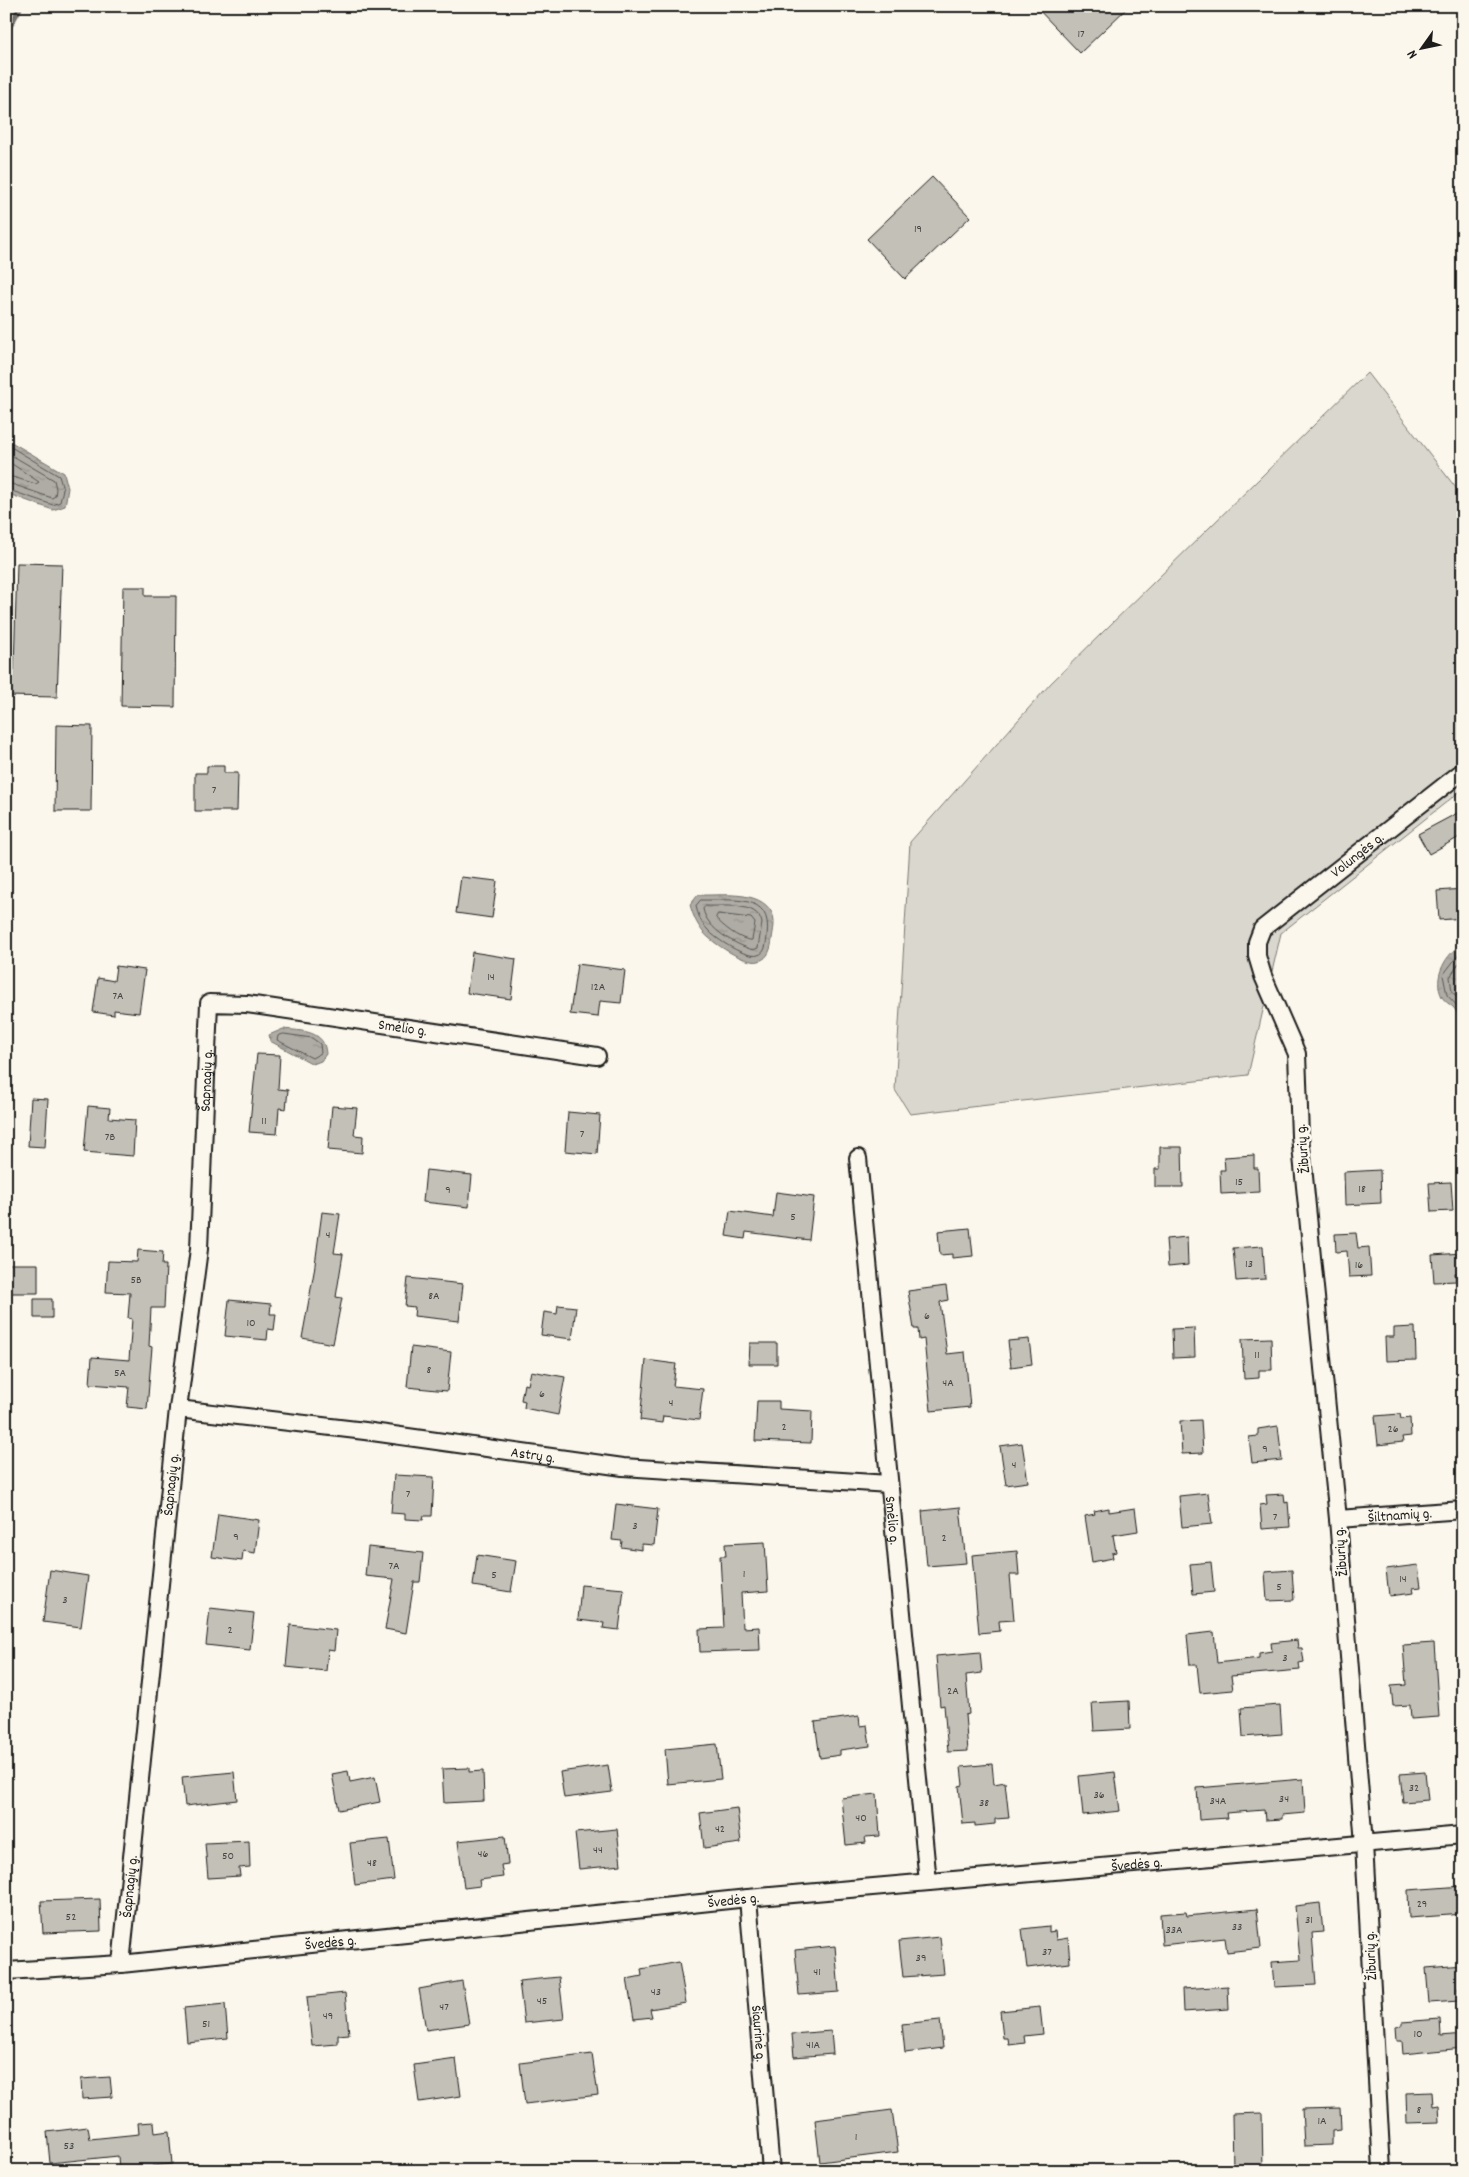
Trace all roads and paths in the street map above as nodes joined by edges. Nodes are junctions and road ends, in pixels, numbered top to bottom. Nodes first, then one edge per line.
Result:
1 (1463, 771) edge
2 (1257, 942) joint
3 (209, 1003) joint
4 (597, 1056) dead end
5 (858, 1158) dead end
6 (178, 1409) junction
7 (889, 1484) junction
8 (1463, 1510) edge
9 (1338, 1519) junction
10 (1463, 1835) edge
11 (1364, 1844) junction
12 (928, 1882) junction
13 (748, 1898) junction
14 (121, 1964) junction
15 (6, 1971) edge
16 (771, 2171) edge
17 (1382, 2171) edge

1 - 2 street, Volungės g.
2 - 9 street, Žiburių g.
3 - 4 street, Smėlio g.
3 - 6 street, Šapnagių g.
5 - 7 street, Smėlio g.
6 - 7 street, Astrų g.
6 - 14 street, Šapnagių g.
7 - 12 street, Smėlio g.
8 - 9 street, Šiltnamių g.
9 - 11 street, Žiburių g.
10 - 11 street, Švedės g.
11 - 12 street, Švedės g.
11 - 17 street, Žiburių g.
12 - 13 street, Švedės g.
13 - 14 street, Švedės g.
13 - 16 street, Šiaurinė g.
14 - 15 street, Švedės g.

